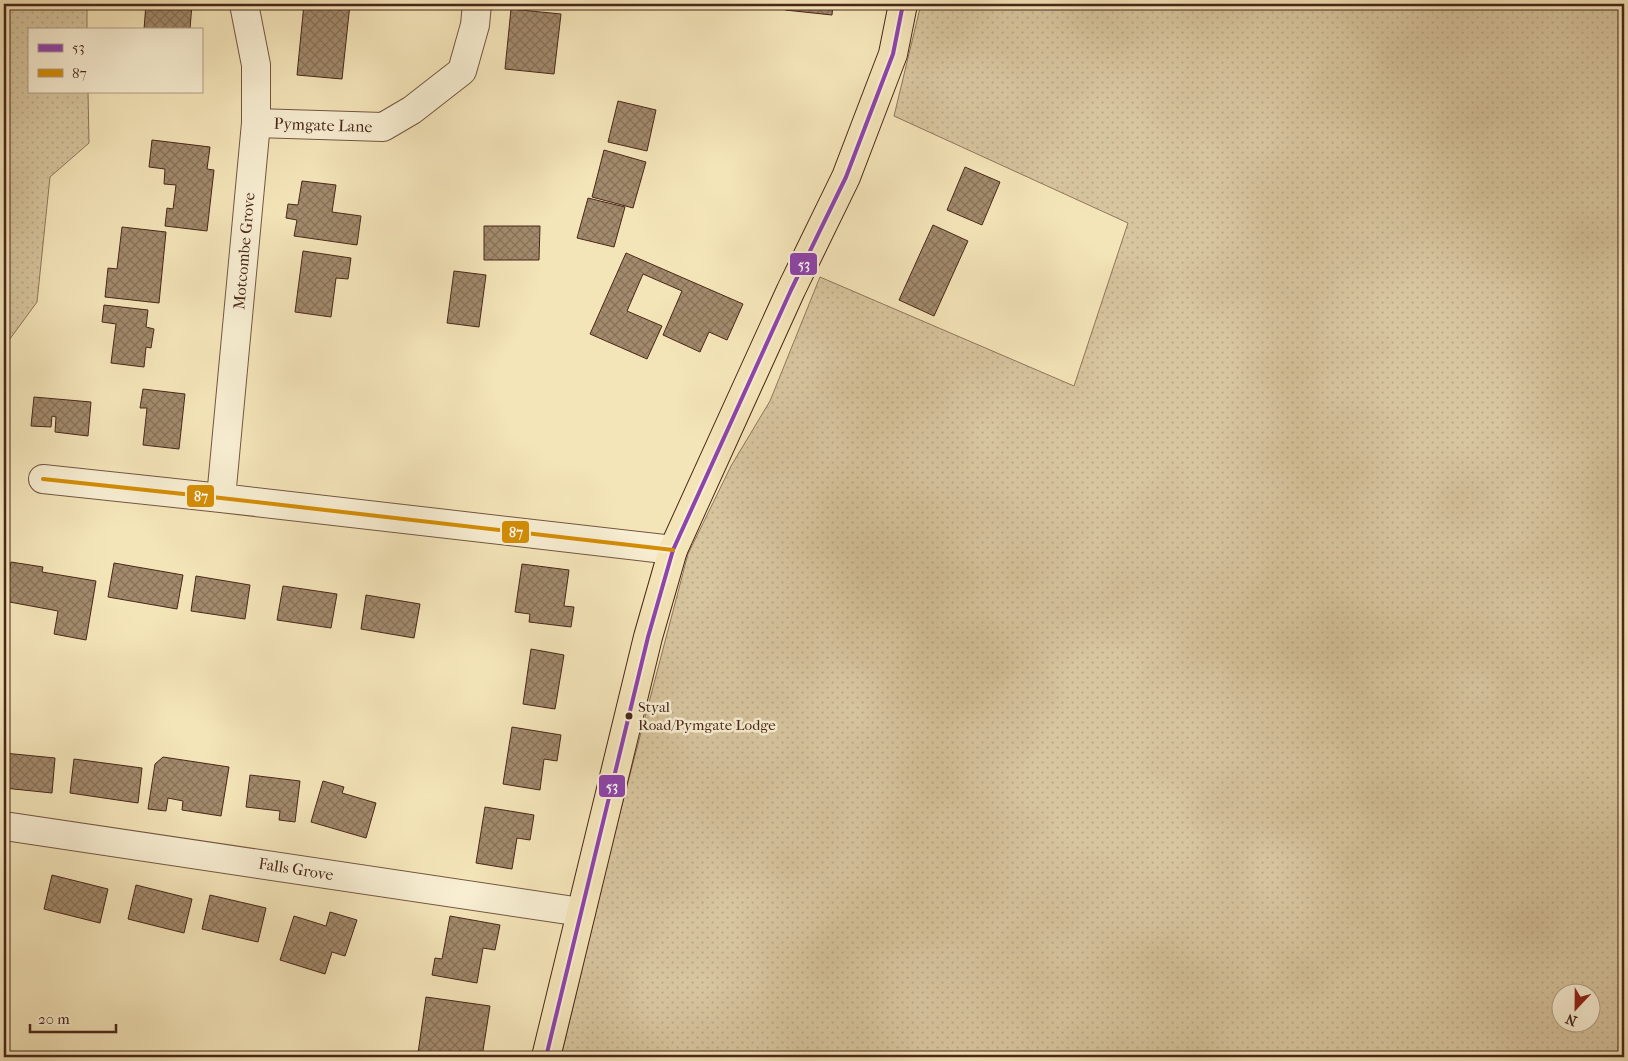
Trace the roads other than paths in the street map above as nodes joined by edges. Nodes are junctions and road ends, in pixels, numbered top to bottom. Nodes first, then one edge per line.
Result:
1 (244, 4) edge
2 (477, 4) edge
3 (903, 4) edge
4 (256, 123) junction
5 (43, 479) dead end
6 (221, 498) junction
7 (673, 550) junction
8 (11, 827) dead end
9 (581, 912) junction
10 (546, 1057) edge

1 - 4 street, Motcombe Grove
2 - 4 street, Pymgate Lane
3 - 7 main road
4 - 6 street, Motcombe Grove
5 - 6 street
6 - 7 street
7 - 9 main road
8 - 9 street, Falls Grove
9 - 10 main road

